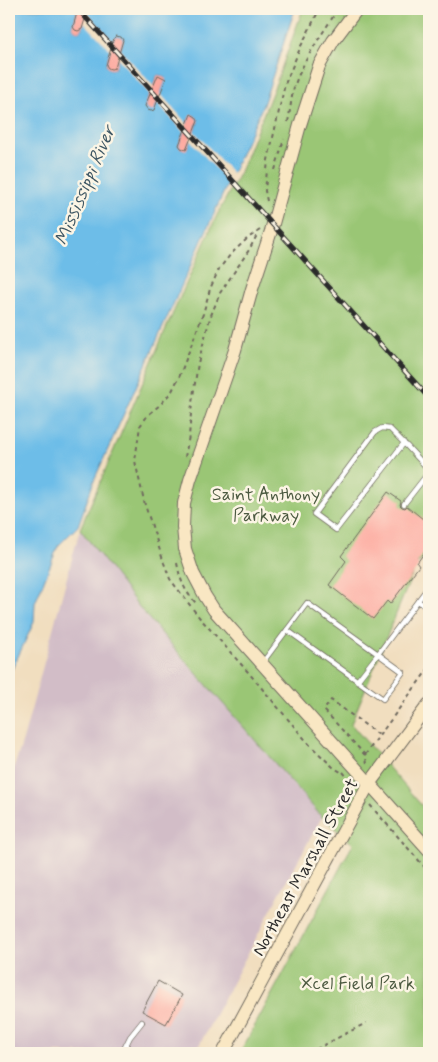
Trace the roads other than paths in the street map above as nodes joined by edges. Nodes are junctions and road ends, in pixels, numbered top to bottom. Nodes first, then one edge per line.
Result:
1 (357, 9) edge
2 (404, 443) junction
3 (429, 471) edge
4 (404, 504) dead end
5 (429, 586) edge
6 (418, 601) junction
7 (429, 609) edge
8 (287, 630) junction
9 (378, 654) junction
10 (262, 663) junction
11 (357, 681) junction
12 (429, 704) edge
13 (369, 784) junction
14 (429, 850) edge
15 (142, 1022) dead end
16 (122, 1053) edge
17 (223, 1053) edge

1 - 10 street
2 - 2 lane
2 - 3 lane
3 - 4 lane
5 - 6 lane
6 - 7 lane
6 - 9 lane
8 - 9 lane
8 - 10 lane
8 - 11 lane
9 - 11 lane
9 - 11 lane
10 - 13 street
12 - 13 street, Northeast Marshall Street
13 - 14 street
13 - 17 street, Northeast Marshall Street
15 - 16 lane

